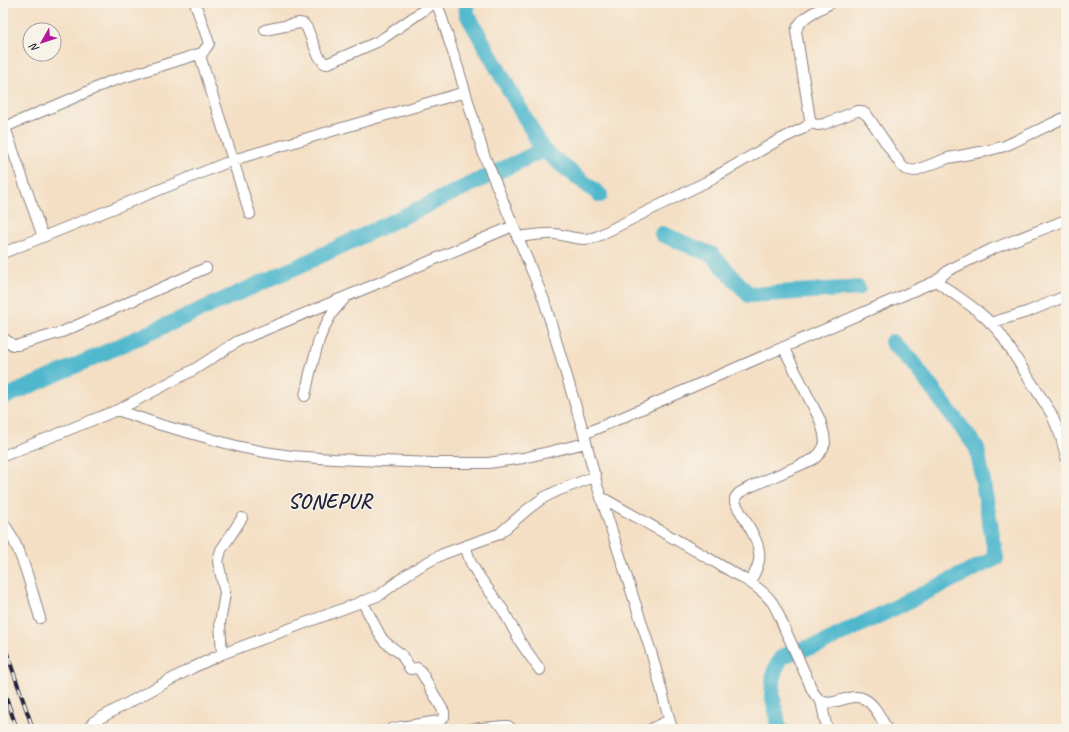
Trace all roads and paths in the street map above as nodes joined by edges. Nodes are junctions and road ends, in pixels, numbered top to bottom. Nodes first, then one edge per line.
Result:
1 (195, 3) edge
2 (436, 3) edge
3 (831, 3) edge
4 (265, 30) dead end
5 (202, 53) junction
6 (465, 92) junction
7 (1066, 117) edge
8 (810, 123) junction
9 (4, 124) edge
10 (233, 160) junction
11 (250, 214) dead end
12 (1066, 220) edge
13 (513, 226) junction
14 (43, 237) junction
15 (517, 237) junction
16 (3, 253) edge
17 (206, 268) dead end
18 (936, 281) junction
19 (346, 296) junction
20 (1066, 296) edge
21 (990, 323) junction
22 (3, 338) edge
23 (783, 347) junction
24 (305, 396) dead end
25 (117, 410) junction
26 (585, 438) junction
27 (3, 456) edge
28 (1066, 457) edge
29 (596, 476) junction
30 (601, 497) junction
31 (242, 518) dead end
32 (3, 522) edge
33 (465, 546) junction
34 (750, 583) junction
35 (362, 601) junction
36 (40, 618) dead end
37 (222, 654) junction
38 (540, 670) dead end
39 (821, 701) junction
40 (671, 725) edge
41 (88, 729) edge
42 (391, 729) edge
43 (470, 729) edge
44 (512, 729) edge
45 (651, 729) edge
46 (827, 729) edge
47 (887, 729) edge

1 - 5 street
2 - 4 street
2 - 6 street
3 - 8 street
5 - 9 street
5 - 10 street
6 - 10 street
6 - 13 street
7 - 8 street
8 - 15 street
9 - 14 street
10 - 11 street
10 - 14 street
12 - 18 street
13 - 15 street
13 - 19 street
14 - 16 street
15 - 26 street
17 - 22 street
18 - 21 street
18 - 23 street
19 - 24 street
19 - 25 street
20 - 21 street
21 - 28 street
23 - 26 street
23 - 34 street
25 - 26 street
25 - 27 street
26 - 29 street
29 - 30 street
29 - 33 street
30 - 34 street
30 - 40 street
31 - 37 street
32 - 36 street
33 - 35 street
33 - 38 street
34 - 39 street
35 - 37 street
35 - 42 street
37 - 41 street
39 - 46 street
39 - 47 street
40 - 45 street
43 - 44 street

